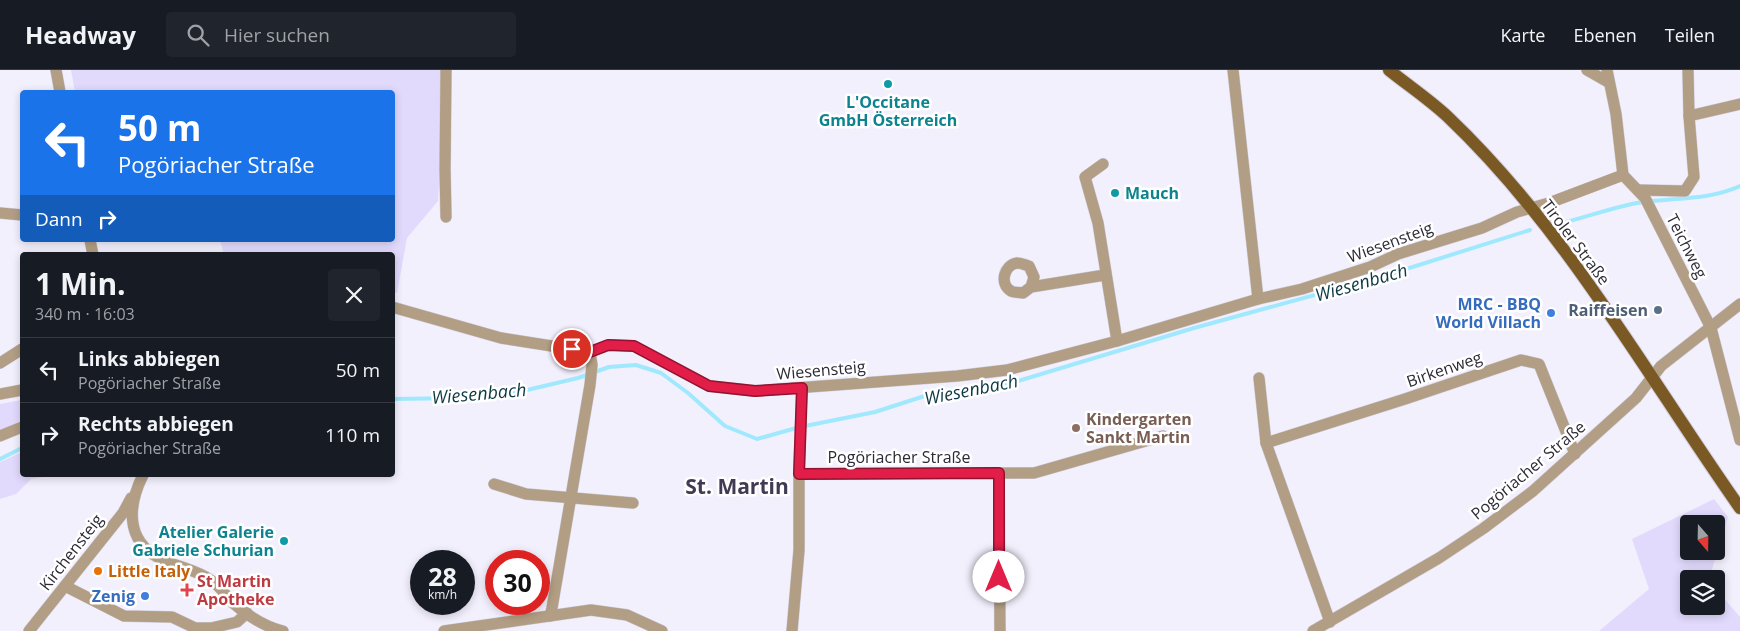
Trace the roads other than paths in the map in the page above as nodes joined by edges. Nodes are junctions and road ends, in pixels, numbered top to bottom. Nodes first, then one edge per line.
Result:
1 (56, 70) edge
2 (446, 70) edge
3 (1233, 70) edge
4 (1389, 70) edge
5 (1587, 70) edge
6 (1688, 70) edge
7 (1608, 76) edge
8 (60, 90) edge
9 (1740, 104) edge
10 (1689, 116) junction
11 (1103, 164) dead end
12 (1624, 175) junction
13 (1644, 199) junction
14 (1531, 208) junction
15 (0, 212) edge
16 (20, 215) edge
17 (446, 217) dead end
18 (1105, 275) junction
19 (1031, 287) dead end
20 (1258, 299) junction
21 (1740, 304) edge
22 (395, 308) edge
23 (1711, 328) junction
24 (1117, 341) junction
25 (20, 350) edge
26 (590, 352) junction
27 (0, 363) edge
28 (1259, 378) dead end
29 (1652, 378) junction
30 (802, 388) junction
31 (20, 390) edge
32 (0, 394) edge
33 (20, 428) edge
34 (0, 436) edge
35 (1164, 436) dead end
36 (1740, 440) edge
37 (1266, 443) junction
38 (1575, 454) junction
39 (999, 473) junction
40 (799, 474) junction
41 (143, 477) edge
42 (494, 484) dead end
43 (135, 490) junction
44 (571, 498) junction
45 (633, 503) dead end
46 (1740, 508) edge
47 (65, 586) junction
48 (247, 613) junction
49 (550, 616) junction
50 (1330, 622) junction
51 (29, 631) edge
52 (283, 631) edge
53 (444, 631) edge
54 (662, 631) edge
55 (792, 631) edge
56 (1000, 631) edge
57 (1314, 631) edge

1 - 8 street
2 - 17 street
3 - 20 street
4 - 14 main road, Tiroler Straße
5 - 7 street
6 - 10 street
7 - 12 street
9 - 10 street
10 - 13 street
11 - 18 street
12 - 13 street, Teichweg
12 - 14 street, Wiesensteig
13 - 23 street, Teichweg
14 - 20 street, Wiesensteig
14 - 29 main road, Tiroler Straße
15 - 16 street
18 - 19 street
18 - 24 street
20 - 24 street, Wiesensteig
21 - 23 street, Pogöriacher Straße
22 - 26 street, Wiesensteig
23 - 29 street, Pogöriacher Straße
23 - 36 street, Teichweg
24 - 30 street, Wiesensteig
25 - 27 street
26 - 30 street, Wiesensteig
26 - 44 street
28 - 37 street
29 - 38 street, Pogöriacher Straße
29 - 46 main road, Tiroler Straße
30 - 40 street
31 - 32 street
33 - 34 street
35 - 39 street, Pogöriacher Straße
37 - 38 street, Birkenweg
37 - 50 street
38 - 50 street, Pogöriacher Straße
39 - 40 street, Pogöriacher Straße
39 - 56 street
40 - 55 street
41 - 43 street, Kirchensteig
42 - 44 street
43 - 47 street, Kirchensteig
43 - 48 street
44 - 45 street
44 - 49 street
47 - 48 street
47 - 51 street, Kirchensteig
48 - 52 street
49 - 53 street
49 - 54 street
50 - 57 street, Pogöriacher Straße

